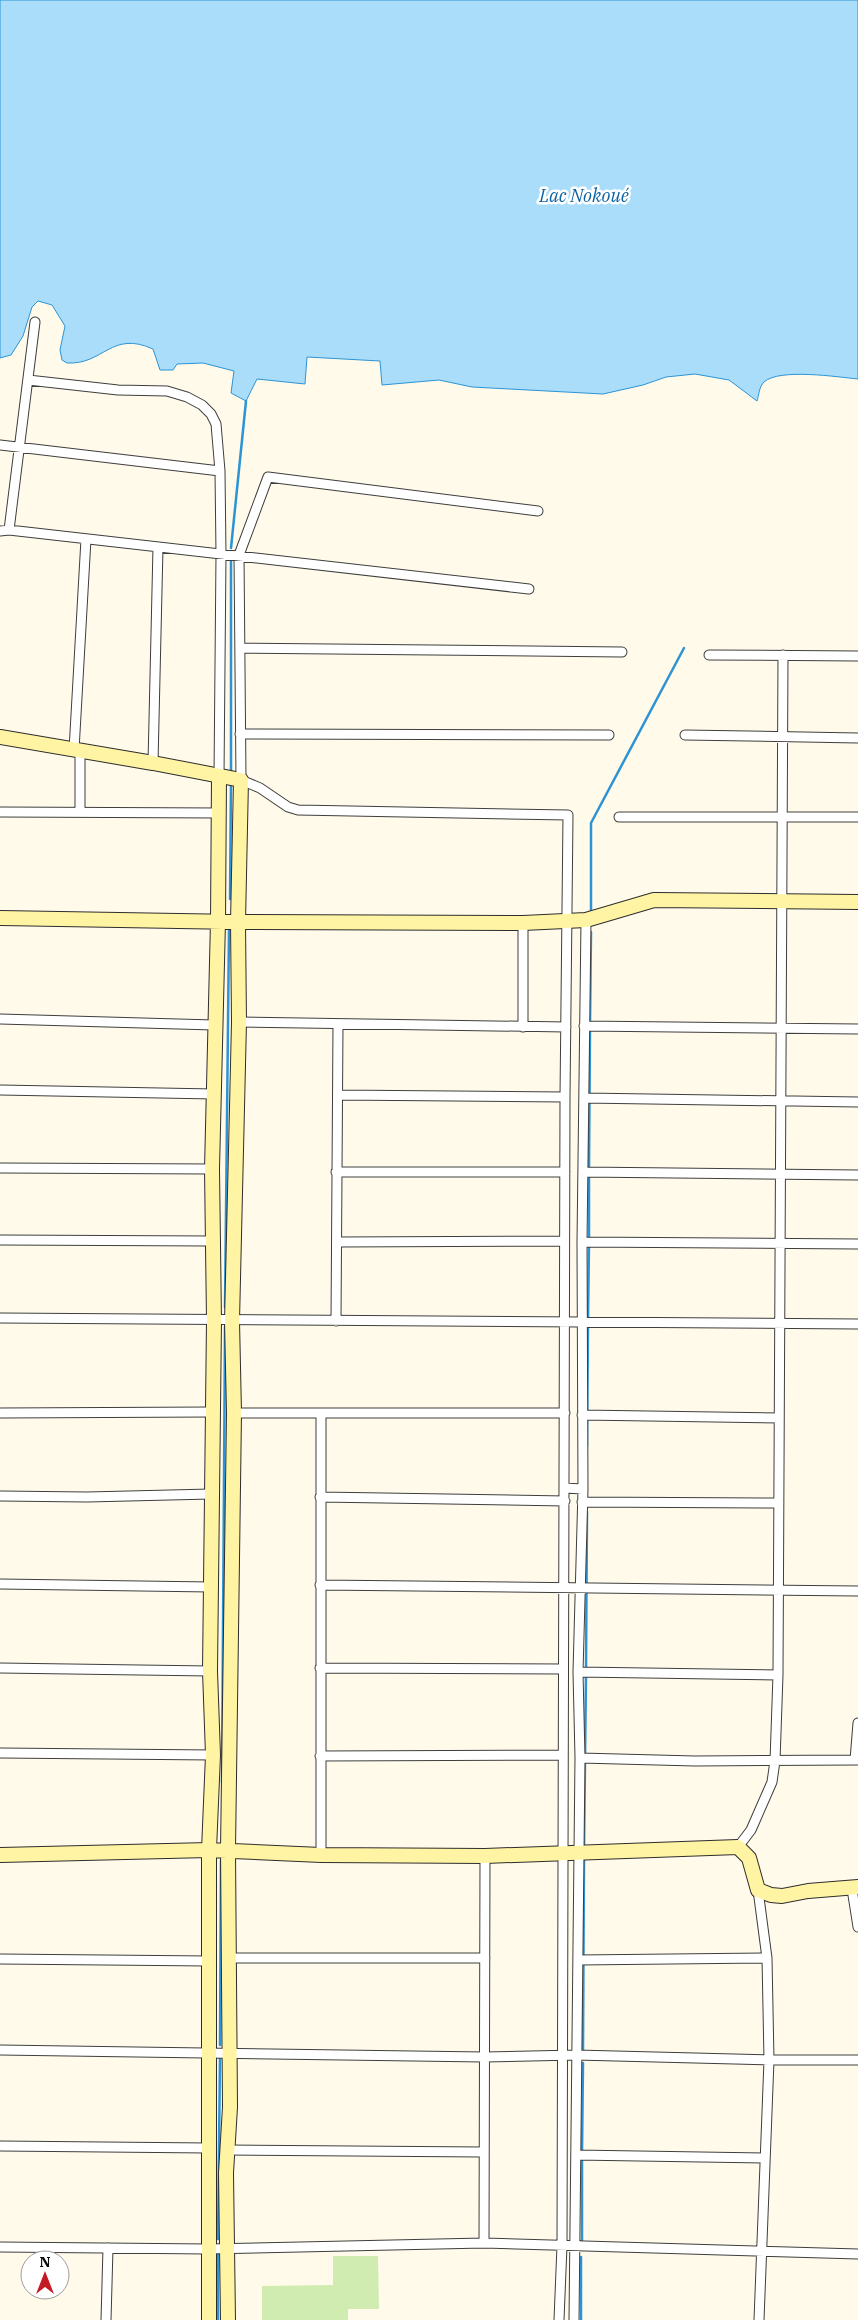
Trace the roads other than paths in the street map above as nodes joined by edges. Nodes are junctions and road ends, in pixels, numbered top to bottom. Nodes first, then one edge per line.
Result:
1 (35, 322) dead end
2 (28, 380) junction
3 (0, 446) edge
4 (19, 448) junction
5 (220, 471) junction
6 (538, 510) dead end
7 (5, 530) edge
8 (86, 539) junction
9 (158, 547) junction
10 (221, 554) junction
11 (239, 555) junction
12 (529, 589) dead end
13 (240, 648) junction
14 (622, 652) dead end
15 (710, 655) dead end
16 (783, 655) junction
17 (858, 656) edge
18 (240, 734) junction
19 (609, 735) dead end
20 (685, 736) dead end
21 (0, 737) edge
22 (783, 737) junction
23 (858, 738) edge
24 (77, 750) junction
25 (153, 763) junction
26 (219, 777) junction
27 (241, 780) junction
28 (0, 812) edge
29 (80, 812) junction
30 (220, 813) junction
31 (619, 817) dead end
32 (782, 817) junction
33 (858, 817) edge
34 (782, 901) junction
35 (858, 902) edge
36 (0, 918) edge
37 (586, 920) junction
38 (218, 921) junction
39 (568, 921) junction
40 (238, 922) junction
41 (523, 923) junction
42 (0, 1019) edge
43 (239, 1022) junction
44 (214, 1025) junction
45 (338, 1025) junction
46 (584, 1026) junction
47 (523, 1027) junction
48 (566, 1027) junction
49 (781, 1029) junction
50 (858, 1029) edge
51 (0, 1090) edge
52 (214, 1094) junction
53 (338, 1095) junction
54 (565, 1097) junction
55 (584, 1098) junction
56 (781, 1102) junction
57 (858, 1102) edge
58 (0, 1168) edge
59 (212, 1169) junction
60 (336, 1172) junction
61 (565, 1172) junction
62 (584, 1172) junction
63 (780, 1175) junction
64 (858, 1175) edge
65 (0, 1240) edge
66 (212, 1241) junction
67 (564, 1241) junction
68 (337, 1242) junction
69 (582, 1242) junction
70 (780, 1243) junction
71 (858, 1244) edge
72 (0, 1318) edge
73 (214, 1321) junction
74 (232, 1321) junction
75 (336, 1321) junction
76 (566, 1321) junction
77 (583, 1322) junction
78 (780, 1323) junction
79 (858, 1324) edge
80 (212, 1412) junction
81 (0, 1413) edge
82 (234, 1413) junction
83 (320, 1413) junction
84 (565, 1413) junction
85 (582, 1415) junction
86 (779, 1418) junction
87 (564, 1488) junction
88 (583, 1488) junction
89 (211, 1494) junction
90 (0, 1496) edge
91 (320, 1497) junction
92 (565, 1501) junction
93 (582, 1502) junction
94 (778, 1503) junction
95 (0, 1584) edge
96 (320, 1584) junction
97 (564, 1586) junction
98 (211, 1587) junction
99 (582, 1587) junction
100 (778, 1590) junction
101 (858, 1591) edge
102 (0, 1668) edge
103 (320, 1668) junction
104 (563, 1669) junction
105 (210, 1671) junction
106 (578, 1672) junction
107 (778, 1675) junction
108 (858, 1723) edge
109 (0, 1753) edge
110 (213, 1755) junction
111 (562, 1755) junction
112 (320, 1756) junction
113 (580, 1758) junction
114 (857, 1760) edge
115 (775, 1761) junction
116 (738, 1847) junction
117 (209, 1850) junction
118 (228, 1850) junction
119 (578, 1852) junction
120 (562, 1854) junction
121 (0, 1855) edge
122 (321, 1856) junction
123 (485, 1856) junction
124 (855, 1888) edge
125 (758, 1890) junction
126 (858, 1927) edge
127 (229, 1958) junction
128 (484, 1958) junction
129 (767, 1958) junction
130 (0, 1959) edge
131 (578, 1960) junction
132 (209, 1961) junction
133 (0, 2050) edge
134 (209, 2053) junction
135 (229, 2053) junction
136 (561, 2055) junction
137 (576, 2055) junction
138 (484, 2057) junction
139 (770, 2060) junction
140 (858, 2060) edge
141 (0, 2146) edge
142 (208, 2148) junction
143 (227, 2150) junction
144 (484, 2152) junction
145 (576, 2155) junction
146 (764, 2158) junction
147 (484, 2243) junction
148 (562, 2246) junction
149 (575, 2246) junction
150 (0, 2247) edge
151 (108, 2248) junction
152 (228, 2248) junction
153 (208, 2249) junction
154 (762, 2252) junction
155 (858, 2254) edge
156 (106, 2320) edge
157 (209, 2320) edge
158 (228, 2320) edge
159 (559, 2320) edge
160 (574, 2320) edge
161 (759, 2320) edge

1 - 2 street
2 - 4 street
2 - 5 street
3 - 4 street
4 - 5 street
4 - 7 street
5 - 10 street
6 - 11 street
7 - 8 street
8 - 9 street
8 - 24 street
9 - 10 street
9 - 25 street
10 - 11 street
10 - 26 street
11 - 12 street
11 - 13 street
13 - 14 street
13 - 18 street
15 - 16 street
16 - 17 street
16 - 22 street
18 - 19 street
18 - 27 street
20 - 22 street
21 - 24 street
22 - 23 street
22 - 32 street
24 - 25 street
24 - 29 street
25 - 26 street
26 - 27 street
26 - 30 street
27 - 39 street
27 - 40 street
28 - 29 street
29 - 30 street
30 - 38 street
31 - 32 street
32 - 33 street
32 - 34 street
34 - 35 street
34 - 37 street
34 - 49 street
36 - 38 street
37 - 39 street
37 - 46 street
38 - 40 street
38 - 44 street
39 - 41 street
39 - 48 street
40 - 41 street
40 - 43 street
41 - 47 street
42 - 44 street
43 - 45 street
43 - 74 street
44 - 52 street
45 - 47 street
45 - 53 street
46 - 49 street
46 - 55 street
47 - 48 street
48 - 54 street
49 - 50 street
49 - 56 street
51 - 52 street
52 - 59 street
53 - 54 street
53 - 60 street
54 - 61 street
55 - 56 street
55 - 62 street
56 - 57 street
56 - 63 street
58 - 59 street
59 - 66 street
60 - 61 street
60 - 68 street
61 - 67 street
62 - 63 street
62 - 69 street
63 - 64 street
63 - 70 street
65 - 66 street
66 - 73 street
67 - 68 street
67 - 76 street
68 - 75 street
69 - 70 street
69 - 77 street
70 - 71 street
70 - 78 street
72 - 73 street
73 - 74 street
73 - 80 street
74 - 75 street
74 - 82 street
75 - 76 street
76 - 77 street
76 - 84 street
77 - 78 street
77 - 85 street
78 - 79 street
78 - 86 street
80 - 81 street
80 - 89 street
82 - 83 street
82 - 118 street
83 - 84 street
83 - 91 street
84 - 87 street
85 - 86 street
85 - 88 street
86 - 94 street
87 - 88 street
87 - 92 street
88 - 93 street
89 - 90 street
89 - 98 street
91 - 92 street
91 - 96 street
92 - 97 street
93 - 94 street
93 - 99 street
94 - 100 street
95 - 98 street
96 - 97 street
96 - 103 street
97 - 99 street
97 - 104 street
98 - 105 street
99 - 100 street
99 - 106 street
100 - 101 street
100 - 107 street
102 - 105 street
103 - 104 street
103 - 112 street
104 - 111 street
105 - 110 street
106 - 107 street
106 - 113 street
107 - 115 street
108 - 114 street
109 - 110 street
110 - 117 street
111 - 112 street
111 - 120 street
112 - 122 street
113 - 115 street
113 - 119 street
114 - 115 street
115 - 116 street
116 - 119 street
116 - 125 street
117 - 118 street
117 - 121 street
117 - 132 street
118 - 122 street
118 - 127 street
119 - 120 street
119 - 131 street
120 - 123 street
120 - 136 street
122 - 123 street
123 - 128 street
124 - 125 street
124 - 126 street
125 - 129 street
127 - 128 street
127 - 135 street
128 - 138 street
129 - 131 street
129 - 139 street
130 - 132 street
131 - 137 street
132 - 134 street
133 - 134 street
134 - 135 street
134 - 142 street
135 - 138 street
135 - 143 street
136 - 137 street
136 - 138 street
136 - 148 street
137 - 139 street
137 - 145 street
138 - 144 street
139 - 140 street
139 - 146 street
141 - 142 street
142 - 153 street
143 - 144 street
143 - 152 street
144 - 147 street
145 - 146 street
145 - 149 street
146 - 154 street
147 - 148 street
147 - 152 street
148 - 149 street
148 - 159 street
149 - 154 street
149 - 160 street
150 - 151 street
151 - 153 street
151 - 156 street
152 - 153 street
152 - 158 street
153 - 157 street
154 - 155 street
154 - 161 street

